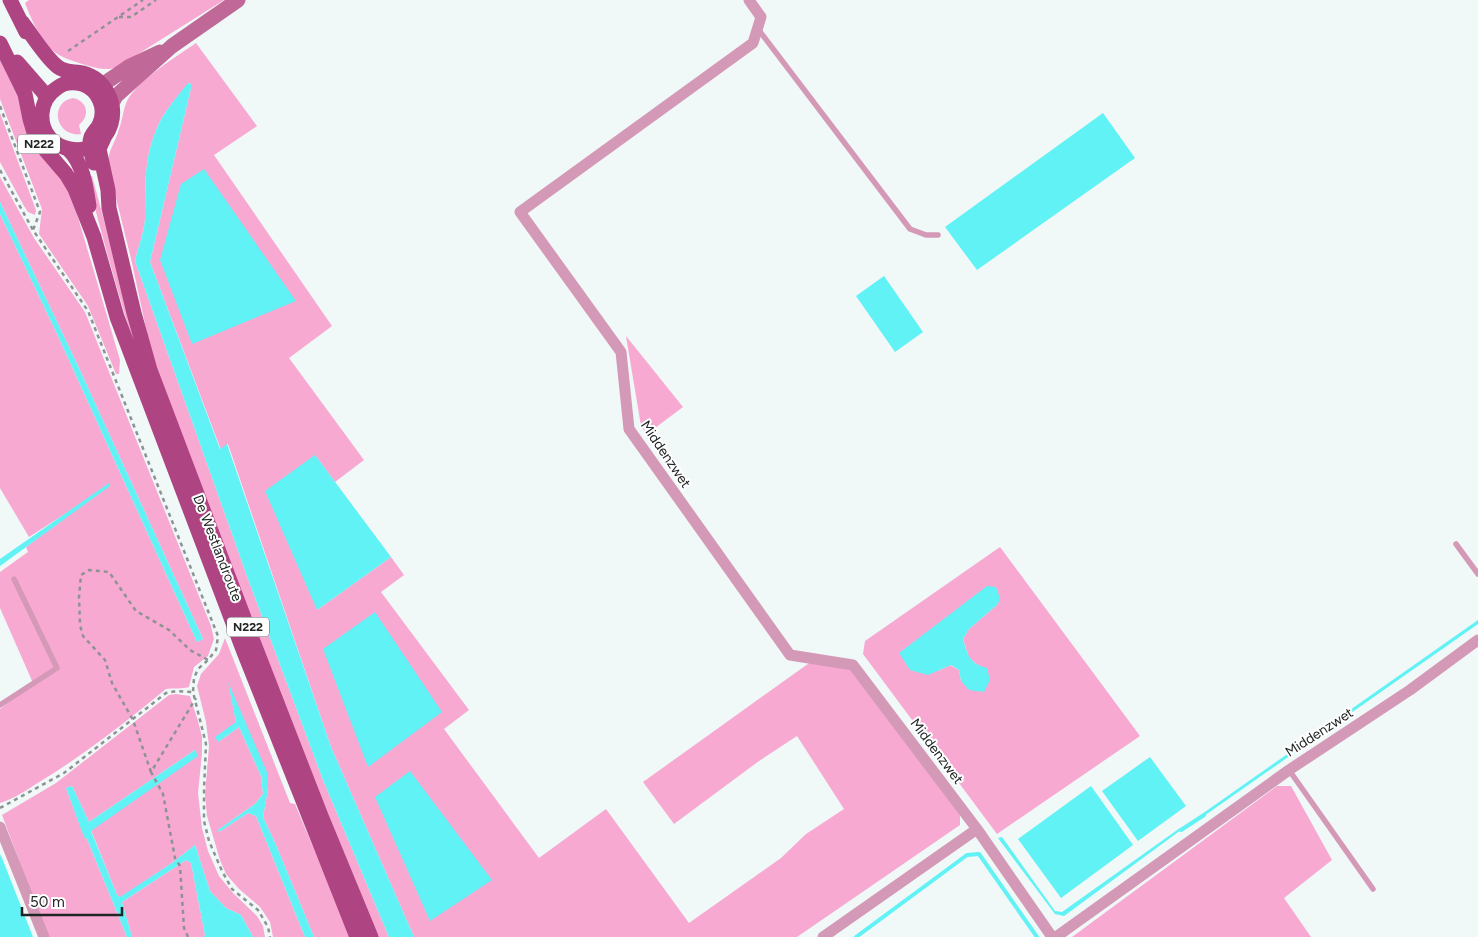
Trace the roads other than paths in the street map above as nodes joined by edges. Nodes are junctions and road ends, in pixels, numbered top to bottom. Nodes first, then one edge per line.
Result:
1 (10, 0) edge
2 (238, 0) edge
3 (749, 0) edge
4 (758, 29) junction
5 (0, 42) edge
6 (172, 46) junction
7 (67, 78) junction
8 (96, 86) junction
9 (46, 99) junction
10 (112, 104) junction
11 (104, 138) junction
12 (90, 148) junction
13 (68, 149) junction
14 (109, 208) junction
15 (938, 235) dead end
16 (94, 237) junction
17 (1456, 544) dead end
18 (1478, 574) edge
19 (14, 579) dead end
20 (1478, 640) edge
21 (0, 705) edge
22 (1289, 770) junction
23 (0, 827) edge
24 (977, 829) junction
25 (1373, 889) dead end
26 (44, 937) edge
27 (357, 937) edge
28 (371, 937) edge
29 (823, 937) edge
30 (1052, 937) edge
31 (1056, 937) edge

1 - 7 main road
2 - 6 street
3 - 4 street
4 - 15 lane
4 - 24 street, Middenzwet
5 - 9 main road, De Westlandroute / N222
5 - 16 main road, De Westlandroute / N222
6 - 8 street
6 - 10 street
7 - 8 main road
7 - 9 main road
8 - 10 main road
8 - 12 main road
9 - 13 main road, N222
10 - 11 main road, N222
11 - 12 main road
11 - 14 main road, De Westlandroute / N222
12 - 13 main road, N222
12 - 14 main road, De Westlandroute / N222
13 - 16 main road, De Westlandroute / N222
14 - 28 main road, De Westlandroute / N222
16 - 27 main road, De Westlandroute / N222
17 - 18 lane
19 - 21 lane
20 - 22 street, Middenzwet
22 - 25 lane
22 - 31 street, Middenzwet
23 - 26 street
24 - 29 street
24 - 30 street, Middenzwet

